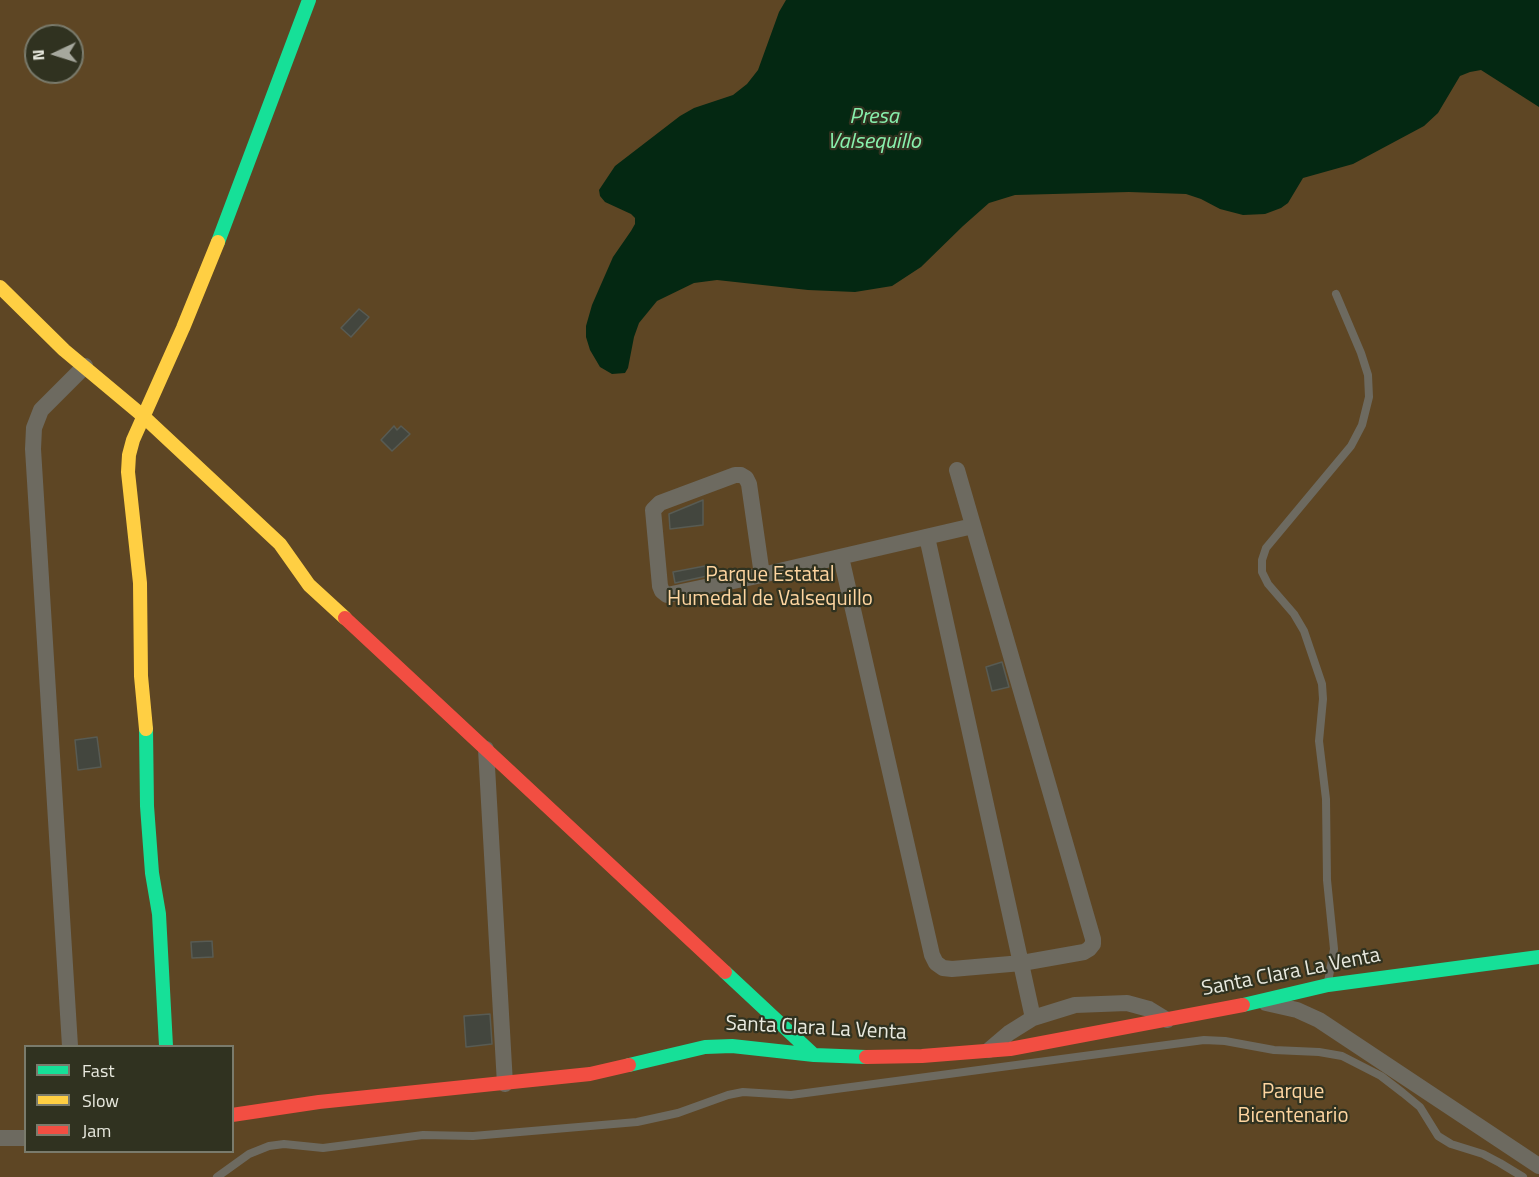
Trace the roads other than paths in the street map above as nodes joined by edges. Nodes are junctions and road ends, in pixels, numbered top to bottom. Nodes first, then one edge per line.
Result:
1 (309, 0) edge
2 (0, 288) edge
3 (1336, 294) dead end
4 (85, 366) junction
5 (143, 416) junction
6 (957, 470) dead end
7 (973, 526) junction
8 (927, 537) junction
9 (840, 557) junction
10 (762, 575) junction
11 (486, 749) junction
12 (1539, 957) edge
13 (1022, 963) junction
14 (1328, 986) junction
15 (1261, 1002) junction
16 (1033, 1018) junction
17 (1167, 1020) junction
18 (70, 1045) edge
19 (166, 1045) edge
20 (989, 1050) junction
21 (814, 1055) junction
22 (505, 1084) junction
23 (234, 1114) edge
24 (0, 1138) edge
25 (24, 1138) edge
26 (1539, 1166) edge
27 (217, 1177) edge
28 (1523, 1177) edge

1 - 5 street
2 - 4 street
3 - 14 lane
4 - 5 street
4 - 18 street
5 - 11 street
5 - 19 street
6 - 7 street
7 - 8 street
7 - 13 street
8 - 9 street
8 - 13 street
9 - 10 street
9 - 13 street
10 - 10 street
11 - 21 street
11 - 22 street
12 - 14 street, Santa Clara La Venta
13 - 16 street
14 - 15 street, Santa Clara La Venta
15 - 17 street, Santa Clara La Venta
15 - 26 street
16 - 17 street
16 - 20 street
17 - 20 street, Santa Clara La Venta
20 - 21 street, Santa Clara La Venta
21 - 22 street, Santa Clara La Venta
22 - 23 street, Santa Clara La Venta
24 - 25 street
27 - 28 lane

